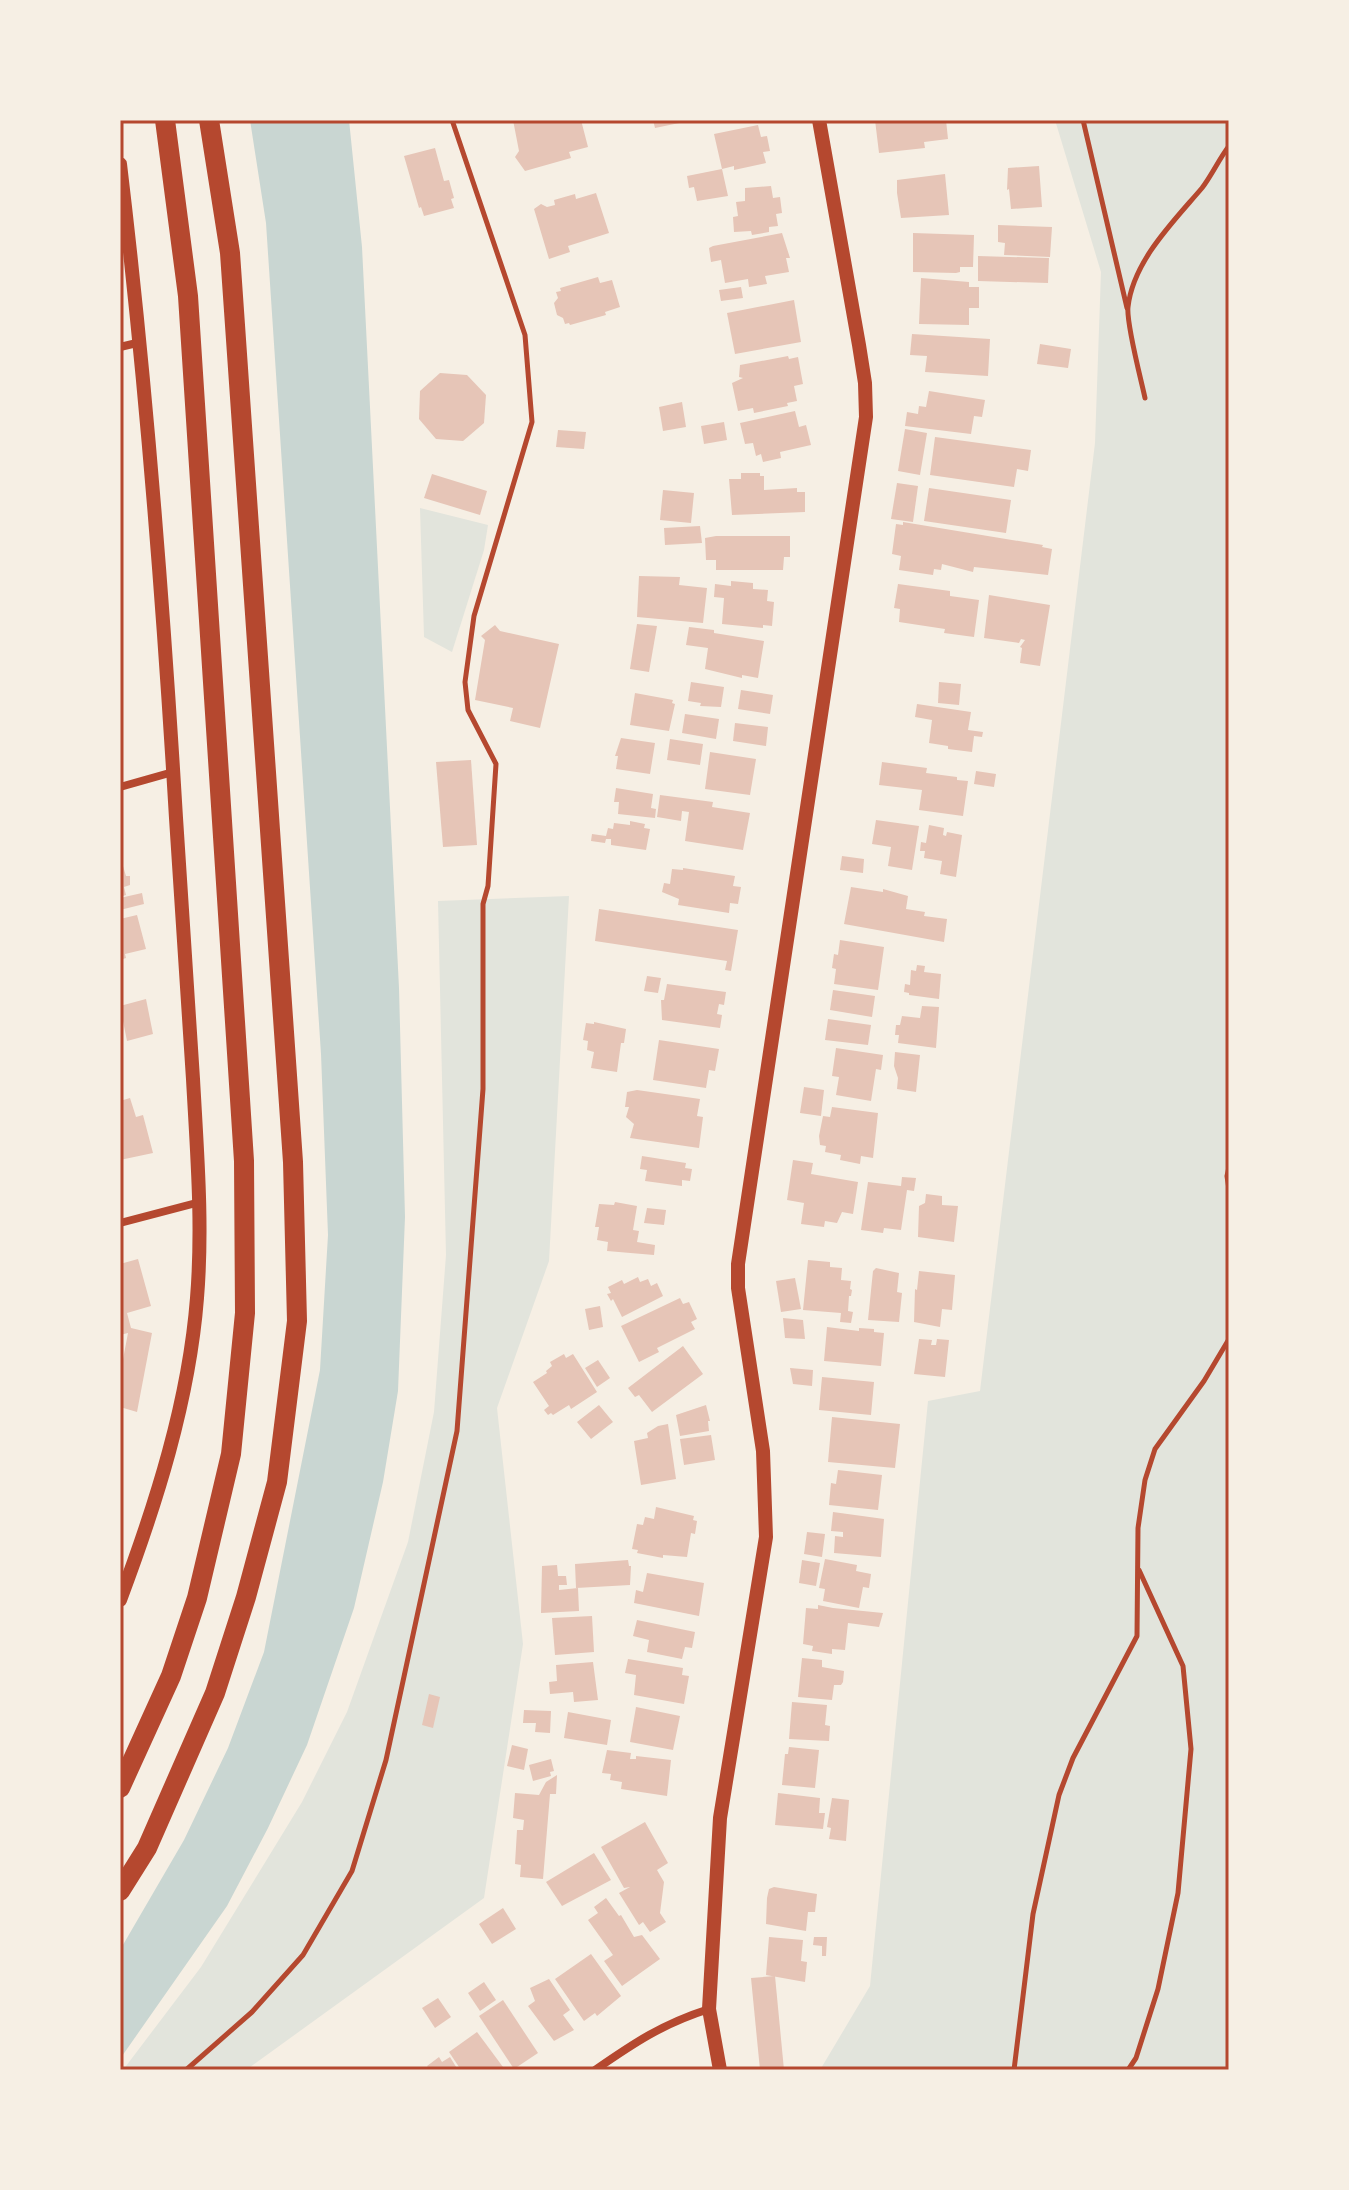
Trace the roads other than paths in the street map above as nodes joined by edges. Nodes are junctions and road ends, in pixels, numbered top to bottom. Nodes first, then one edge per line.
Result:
1 (165, 120) edge
2 (209, 120) edge
3 (819, 120) edge
4 (120, 164) edge
5 (141, 342) junction
6 (120, 347) edge
7 (173, 772) junction
8 (120, 787) edge
9 (200, 1202) junction
10 (120, 1223) edge
11 (120, 1600) edge
12 (120, 1788) edge
13 (120, 1891) edge
14 (709, 2009) junction
15 (595, 2070) edge
16 (720, 2070) edge

1 - 12 highway
2 - 13 highway
3 - 14 street
4 - 5 street
5 - 6 street
5 - 7 street
7 - 8 street
7 - 9 street
9 - 10 street
9 - 11 street
14 - 15 street
14 - 16 street

